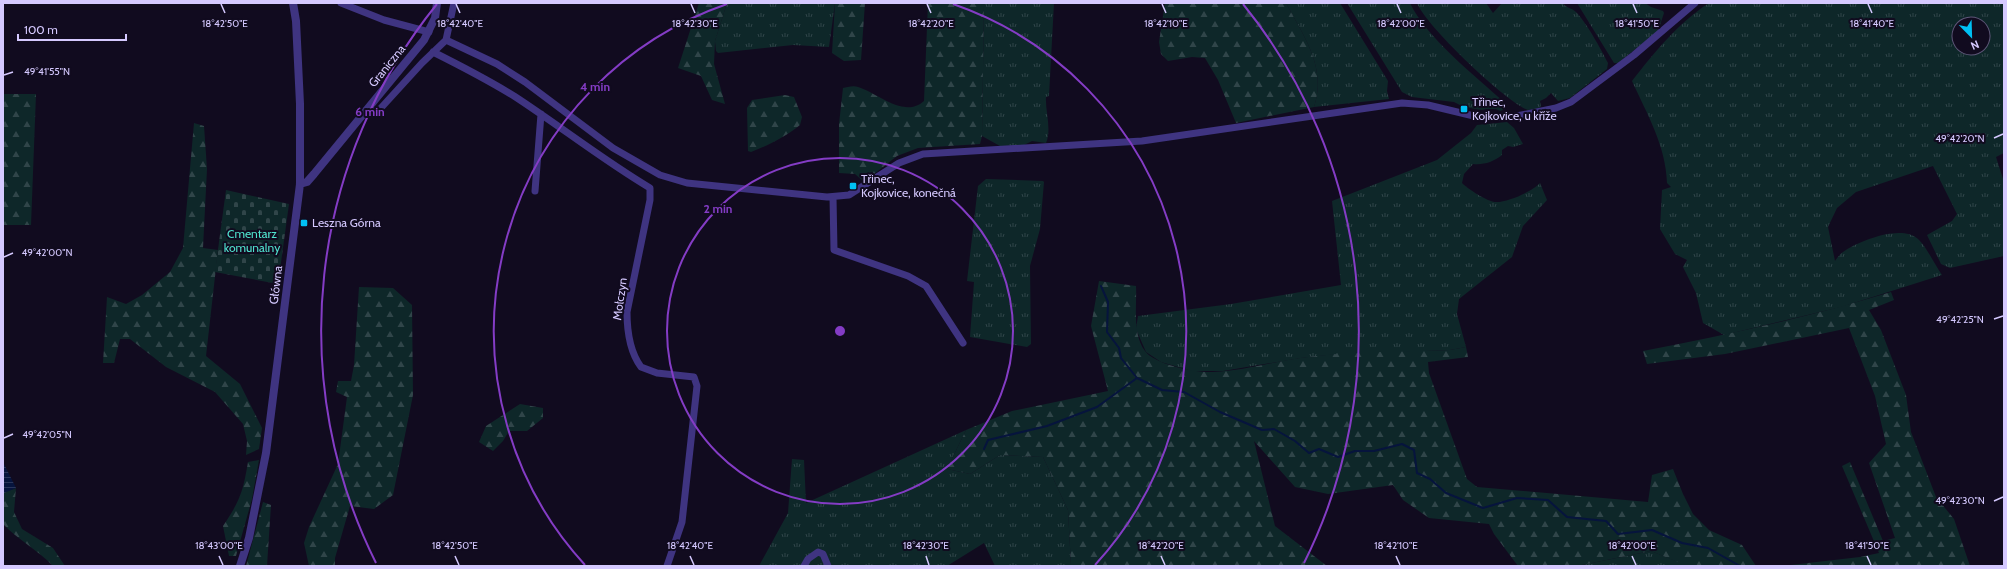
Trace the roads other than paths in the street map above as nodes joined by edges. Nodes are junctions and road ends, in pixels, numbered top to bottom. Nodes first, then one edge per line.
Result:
1 (293, 3) edge
2 (341, 3) edge
3 (437, 3) edge
4 (454, 3) edge
5 (1695, 3) edge
6 (429, 32) junction
7 (446, 40) junction
8 (433, 52) junction
9 (365, 111) junction
10 (541, 114) junction
11 (300, 184) junction
12 (535, 191) dead end
13 (833, 196) junction
14 (963, 343) dead end
15 (240, 566) edge
16 (667, 566) edge
17 (804, 566) edge
18 (828, 566) edge

1 - 11 street, Główna
2 - 6 street, Graniczna
3 - 6 street
4 - 7 street
5 - 13 street
6 - 9 street, Graniczna
7 - 8 street
7 - 13 street
8 - 9 street
8 - 10 street, Mołczyn
9 - 11 street, Graniczna
10 - 12 street
10 - 16 street, Mołczyn
11 - 15 street, Główna
13 - 14 street
17 - 18 street

